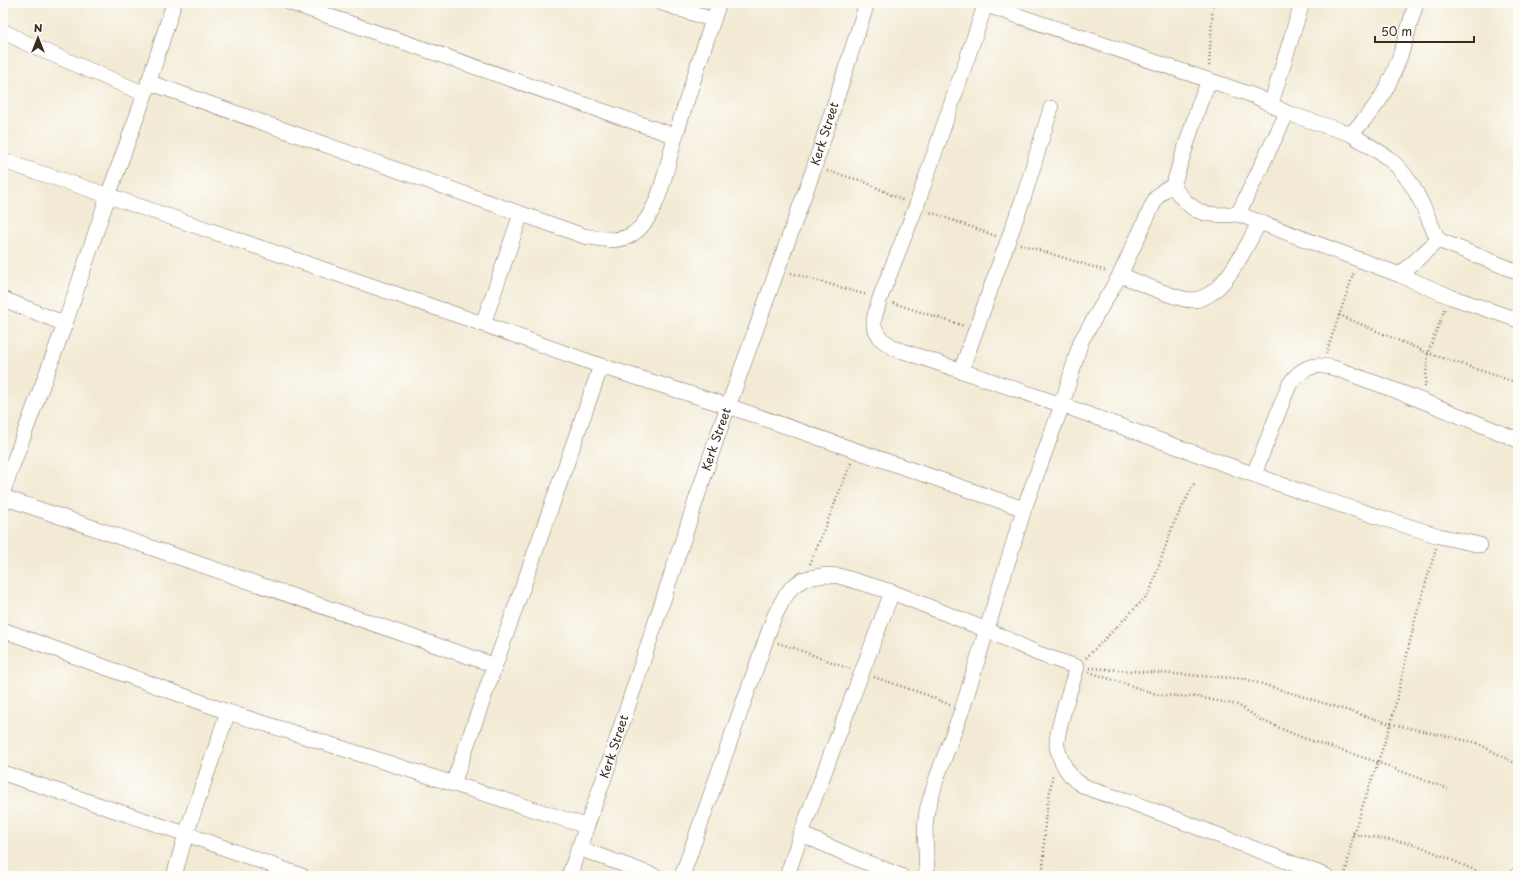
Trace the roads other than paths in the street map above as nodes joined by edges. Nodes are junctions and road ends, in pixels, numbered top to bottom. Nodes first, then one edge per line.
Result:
1 (174, 3) edge
2 (291, 3) edge
3 (662, 3) edge
4 (719, 3) edge
5 (867, 3) edge
6 (1302, 3) edge
7 (1416, 3) edge
8 (986, 4) edge
9 (713, 20) junction
10 (3, 31) edge
11 (1208, 81) junction
12 (146, 88) junction
13 (1271, 104) junction
14 (1050, 108) dead end
15 (1287, 113) junction
16 (1351, 134) junction
17 (675, 136) junction
18 (3, 161) edge
19 (1173, 186) junction
20 (108, 196) junction
21 (521, 214) junction
22 (1238, 214) junction
23 (1259, 223) junction
24 (1438, 240) junction
25 (1518, 272) edge
26 (1120, 275) junction
27 (1400, 275) junction
28 (3, 299) edge
29 (1518, 320) edge
30 (65, 324) junction
31 (483, 324) junction
32 (601, 366) junction
33 (961, 371) junction
34 (1062, 405) junction
35 (728, 406) junction
36 (1518, 440) edge
37 (1254, 474) junction
38 (3, 491) edge
39 (3, 497) edge
40 (1024, 509) junction
41 (1480, 545) dead end
42 (892, 592) junction
43 (3, 630) edge
44 (987, 630) junction
45 (494, 666) junction
46 (228, 712) junction
47 (3, 773) edge
48 (453, 784) junction
49 (586, 826) junction
50 (186, 834) junction
51 (801, 834) junction
52 (578, 848) junction
53 (174, 876) edge
54 (302, 876) edge
55 (569, 876) edge
56 (655, 876) edge
57 (682, 876) edge
58 (787, 876) edge
59 (901, 876) edge
60 (927, 876) edge
61 (1326, 876) edge

1 - 12 street
2 - 17 street
3 - 9 street
4 - 9 street
5 - 35 street, Kerk Street
6 - 13 street
7 - 16 street
8 - 11 street
8 - 33 street
9 - 17 street
10 - 12 street
11 - 13 street
11 - 19 street
12 - 20 street
12 - 21 street
13 - 15 street
14 - 33 street
15 - 16 street
15 - 22 street
16 - 24 street
17 - 21 street
18 - 20 street
19 - 22 street
19 - 26 street
20 - 30 street
20 - 31 street
21 - 31 street
22 - 23 street
23 - 26 street
23 - 27 street
24 - 25 street
24 - 27 street
26 - 34 street
27 - 29 street
28 - 30 street
30 - 38 street
31 - 32 street
32 - 35 street
32 - 45 street
33 - 34 street
34 - 37 street
34 - 40 street
35 - 40 street
35 - 49 street, Kerk Street
36 - 37 street
37 - 41 street
39 - 45 street
40 - 44 street
42 - 44 street
42 - 51 street
42 - 57 street
43 - 46 street
44 - 60 street
44 - 61 street
45 - 48 street
46 - 48 street
46 - 50 street
47 - 50 street
48 - 49 street
49 - 52 street, Kerk Street
50 - 53 street
50 - 54 street
51 - 58 street
51 - 59 street
52 - 55 street, Kerk Street
52 - 56 street

